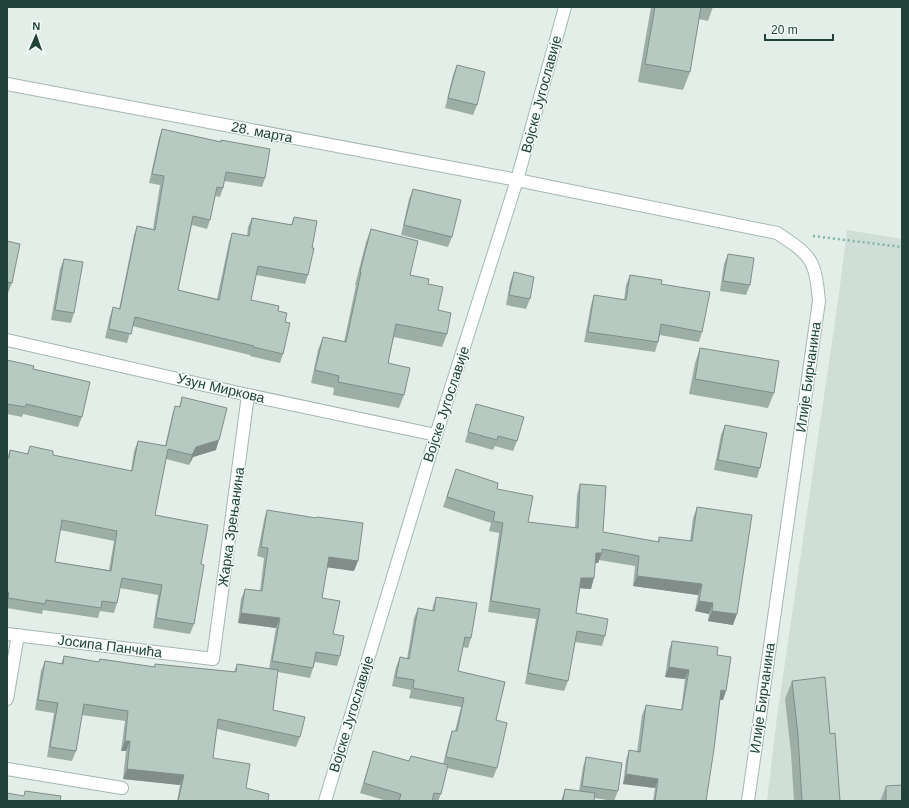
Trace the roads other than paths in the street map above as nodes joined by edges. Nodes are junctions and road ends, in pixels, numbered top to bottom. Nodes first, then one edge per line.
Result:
1 (565, 7) edge
2 (7, 84) edge
3 (517, 180) junction
4 (7, 340) edge
5 (248, 395) junction
6 (436, 435) junction
7 (12, 634) edge
8 (213, 659) joint
9 (7, 699) edge
10 (7, 769) edge
11 (122, 788) dead end
12 (325, 801) edge
13 (748, 801) edge

1 - 3 street, Војске Југославије
2 - 3 street, 28. марта
3 - 6 street, Војске Југославије
3 - 13 street, Илије Бирчанина
4 - 5 street, Узун Миркова
5 - 6 street, Узун Миркова
5 - 8 street, Жарка Зрењанина
6 - 12 street, Војске Југославије
7 - 8 street, Јосипа Панчића
7 - 9 street
10 - 11 street

